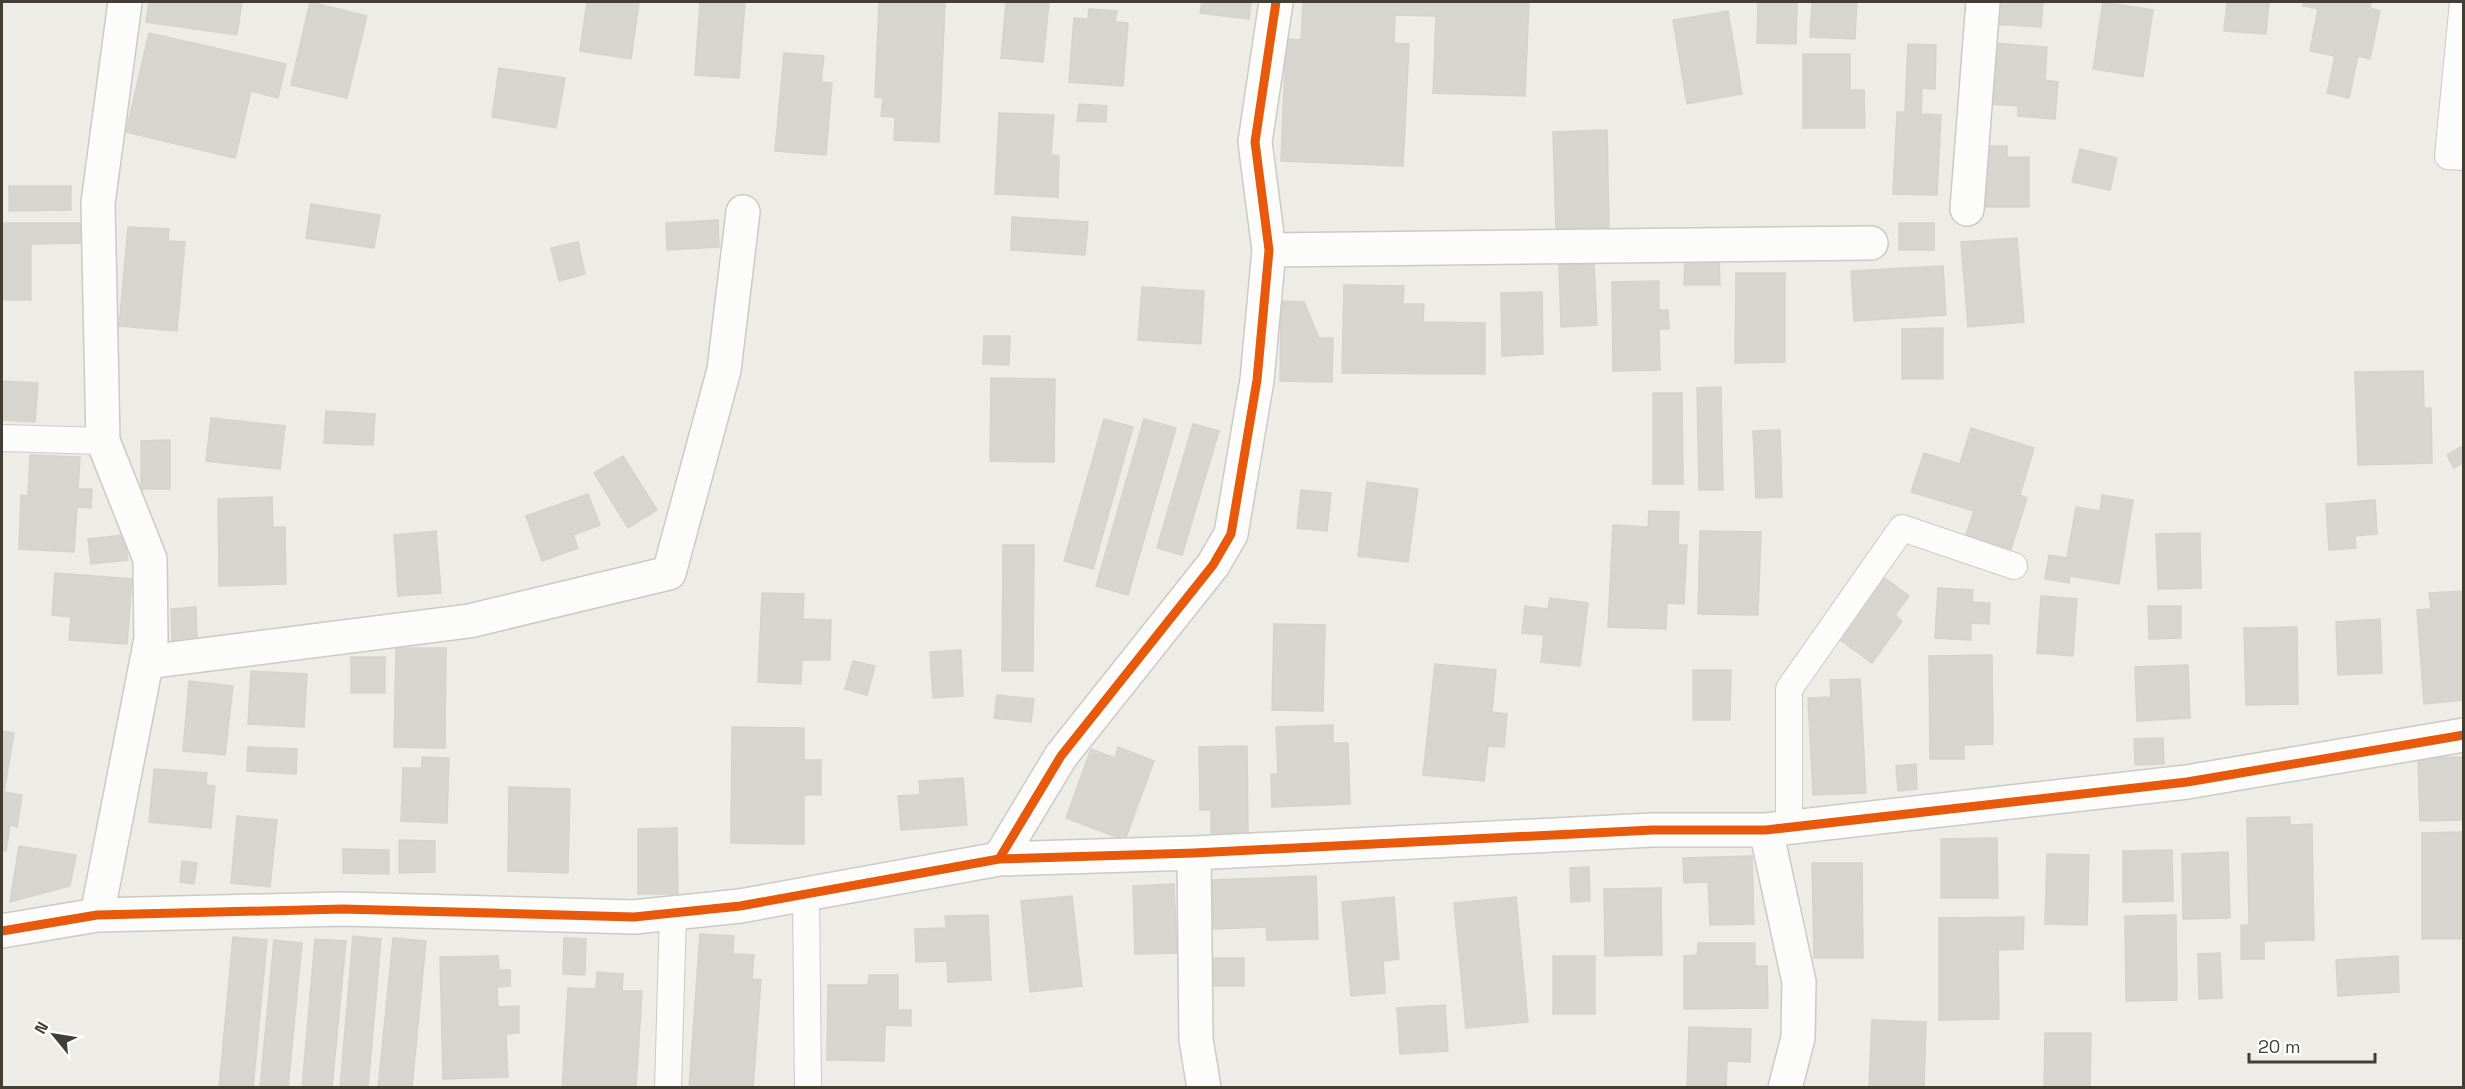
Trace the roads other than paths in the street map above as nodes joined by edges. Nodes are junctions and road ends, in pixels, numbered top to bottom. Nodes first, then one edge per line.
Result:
1 (125, 2) edge
2 (1276, 2) edge
3 (1983, 2) edge
4 (2463, 2) edge
5 (2463, 157) edge
6 (1967, 209) dead end
7 (742, 212) dead end
8 (1871, 243) dead end
9 (1269, 250) junction
10 (2, 438) edge
11 (103, 441) junction
12 (2014, 566) dead end
13 (147, 662) junction
14 (2463, 735) edge
15 (1778, 829) junction
16 (1194, 853) junction
17 (999, 859) junction
18 (806, 894) junction
19 (673, 913) junction
20 (98, 915) junction
21 (2, 931) edge
22 (668, 1088) edge
23 (808, 1088) edge
24 (1204, 1088) edge
25 (1785, 1088) edge

1 - 11 street
2 - 9 street
3 - 6 street
4 - 5 lane
7 - 13 street
8 - 9 street
9 - 17 street
10 - 11 lane
11 - 13 street
12 - 15 lane
13 - 20 street
14 - 15 street
15 - 16 street
15 - 25 street
16 - 17 street
16 - 24 street
17 - 18 street
18 - 19 street
18 - 23 lane
19 - 20 street
19 - 22 lane
20 - 21 street

